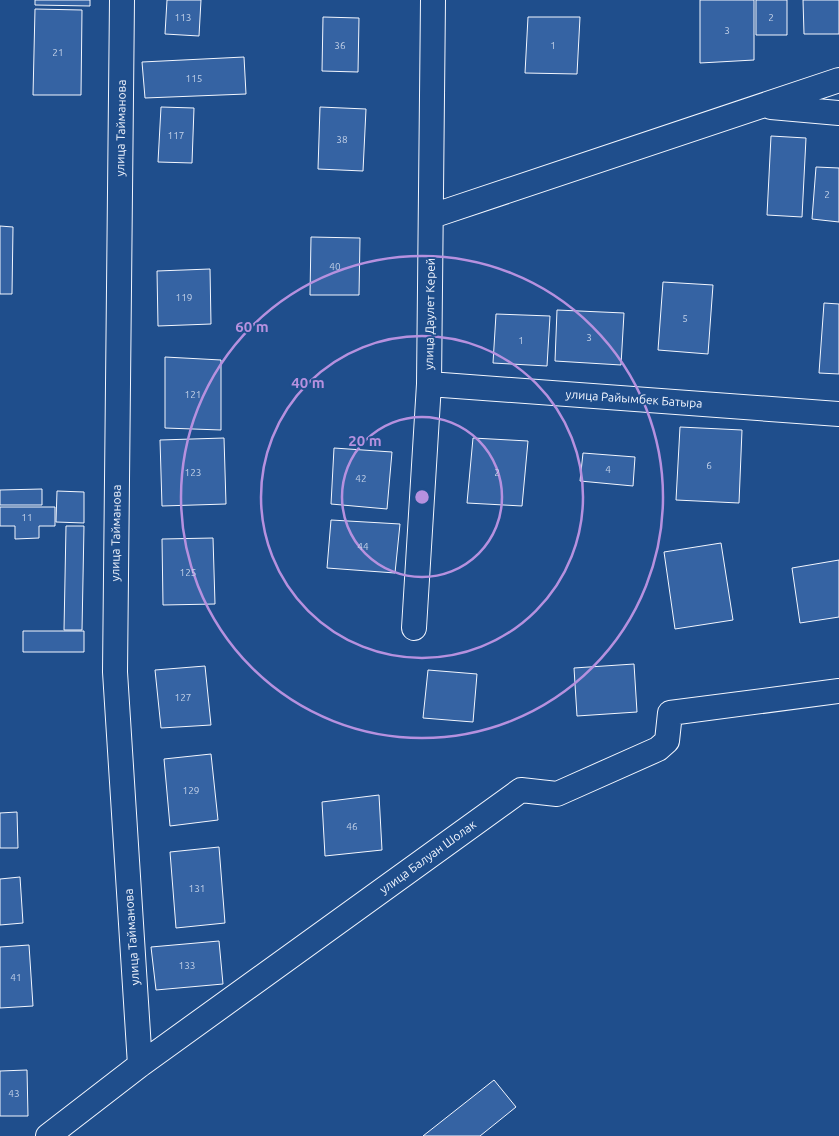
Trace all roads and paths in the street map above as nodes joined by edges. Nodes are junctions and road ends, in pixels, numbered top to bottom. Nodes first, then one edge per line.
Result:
1 (122, 0) edge
2 (433, 0) edge
3 (839, 80) edge
4 (762, 106) junction
5 (839, 113) edge
6 (432, 216) junction
7 (429, 384) junction
8 (839, 414) edge
9 (414, 628) dead end
10 (839, 691) edge
11 (140, 1064) junction
12 (48, 1136) edge

1 - 11 street, улица Тайманова
2 - 6 street, улица Даулет Керей
3 - 4 street
4 - 5 street
4 - 6 street
6 - 7 street, улица Даулет Керей
7 - 8 street, улица Райымбек Батыра
7 - 9 street, улица Даулет Керей
10 - 11 street, улица Балуан Шолак
11 - 12 street, улица Балуан Шолак

